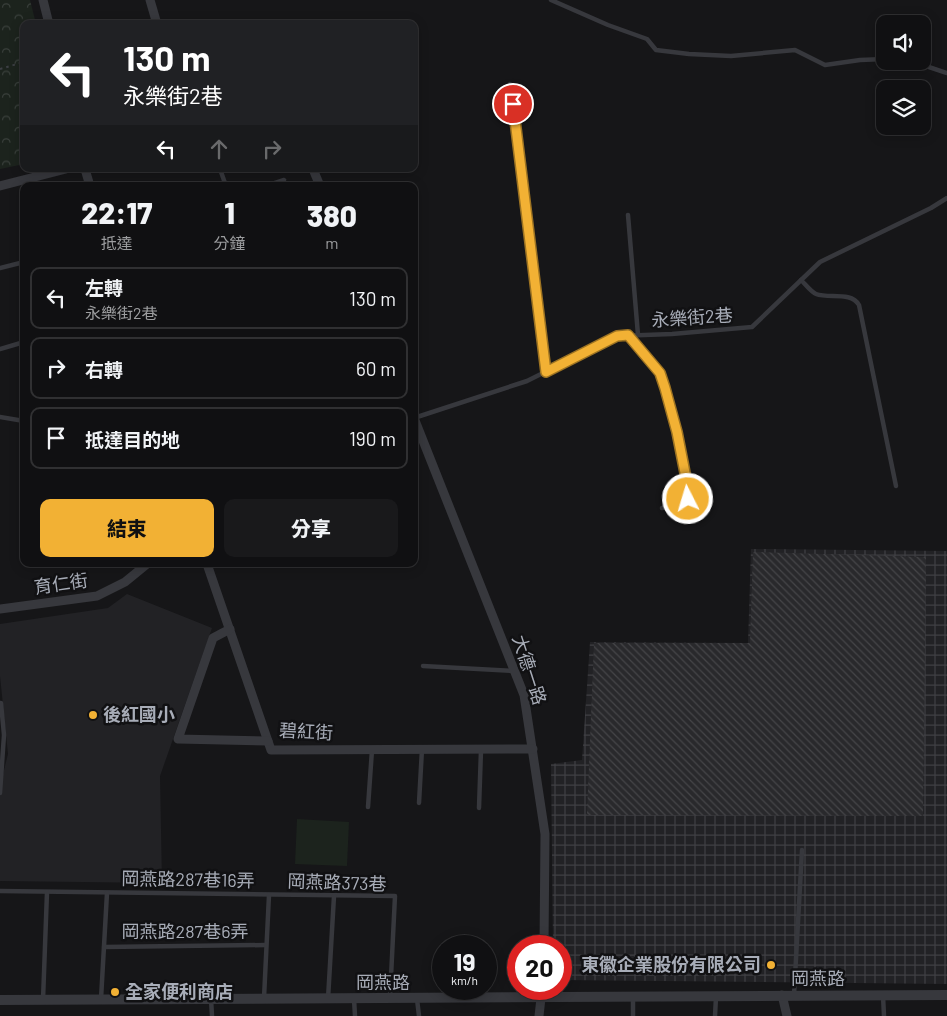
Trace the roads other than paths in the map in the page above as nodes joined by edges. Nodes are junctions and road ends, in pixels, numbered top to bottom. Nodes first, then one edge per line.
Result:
1 (43, 0) edge
2 (150, 0) edge
3 (551, 0) edge
4 (48, 20) edge
5 (156, 20) edge
6 (876, 59) edge
7 (931, 68) edge
8 (947, 73) edge
9 (510, 84) dead end
10 (54, 172) edge
11 (284, 180) dead end
12 (278, 182) edge
13 (0, 186) edge
14 (947, 198) edge
15 (628, 215) dead end
16 (20, 263) edge
17 (0, 268) edge
18 (801, 280) junction
19 (628, 335) junction
20 (638, 335) junction
21 (20, 343) edge
22 (0, 349) edge
23 (546, 372) junction
24 (0, 417) edge
25 (418, 417) edge
26 (20, 420) edge
27 (418, 428) edge
28 (896, 486) dead end
29 (662, 508) dead end
30 (143, 567) edge
31 (208, 567) edge
32 (0, 610) edge
33 (230, 629) junction
34 (423, 666) dead end
35 (514, 671) junction
36 (0, 703) edge
37 (268, 741) junction
38 (533, 749) junction
39 (372, 750) junction
40 (422, 750) junction
41 (480, 750) junction
42 (2, 757) edge
43 (0, 783) edge
44 (0, 793) edge
45 (419, 803) dead end
46 (368, 806) dead end
47 (479, 808) dead end
48 (802, 850) dead end
49 (0, 890) edge
50 (48, 892) junction
51 (107, 892) junction
52 (269, 895) junction
53 (334, 896) junction
54 (544, 935) edge
55 (266, 945) junction
56 (104, 946) junction
57 (507, 995) edge
58 (572, 995) edge
59 (782, 995) junction
60 (794, 995) junction
61 (883, 995) junction
62 (947, 995) edge
63 (716, 996) junction
64 (633, 997) junction
65 (212, 999) junction
66 (264, 999) junction
67 (328, 999) junction
68 (354, 999) junction
69 (390, 999) junction
70 (417, 999) junction
71 (0, 1000) edge
72 (43, 1000) junction
73 (101, 1000) junction
74 (541, 1000) edge
75 (212, 1016) edge
76 (355, 1016) edge
77 (419, 1016) edge
78 (539, 1016) edge
79 (633, 1016) edge
80 (716, 1016) edge
81 (788, 1016) edge
82 (884, 1016) edge

1 - 4 street
2 - 5 street
3 - 6 lane
7 - 8 lane
9 - 23 lane
10 - 13 street
11 - 12 lane
14 - 18 lane, 永樂街2巷
15 - 20 lane
16 - 17 lane
18 - 20 lane, 永樂街2巷
18 - 28 lane
19 - 20 lane, 永樂街2巷
19 - 23 lane, 永樂街2巷
19 - 29 lane
21 - 22 lane
23 - 25 lane, 永樂街2巷
24 - 26 lane
27 - 35 street, 大德一路
30 - 32 street, 育仁街
31 - 33 street, 碧紅街
33 - 37 street, 碧紅街
33 - 37 street
34 - 35 lane
35 - 38 street, 大德一路
36 - 42 lane
37 - 39 street, 碧紅街
38 - 41 street, 碧紅街
38 - 54 street, 大德一路
39 - 40 street, 碧紅街
39 - 46 lane
40 - 41 street, 碧紅街
40 - 45 lane
41 - 47 lane
42 - 43 lane
43 - 44 lane
48 - 60 lane
49 - 50 lane, 岡燕路287巷16弄
50 - 51 lane, 岡燕路287巷16弄
50 - 72 lane
51 - 52 lane, 岡燕路287巷16弄
51 - 56 lane
52 - 53 lane, 岡燕路373巷
52 - 55 lane
53 - 67 lane
53 - 69 lane, 岡燕路373巷
55 - 56 lane, 岡燕路287巷6弄
55 - 66 lane
56 - 73 lane
57 - 70 street, 岡燕路
58 - 64 street, 岡燕路
59 - 60 street, 岡燕路
59 - 63 street, 岡燕路
59 - 81 street
60 - 61 street, 岡燕路
61 - 62 street, 岡燕路
61 - 82 lane
63 - 64 street, 岡燕路
63 - 80 lane
64 - 79 lane
65 - 66 street, 岡燕路
65 - 73 street, 岡燕路
65 - 75 lane
66 - 67 street, 岡燕路
67 - 68 street, 岡燕路
68 - 69 street, 岡燕路
68 - 76 lane
69 - 70 street, 岡燕路
70 - 77 lane
71 - 72 street, 岡燕路
72 - 73 street, 岡燕路
74 - 78 street

